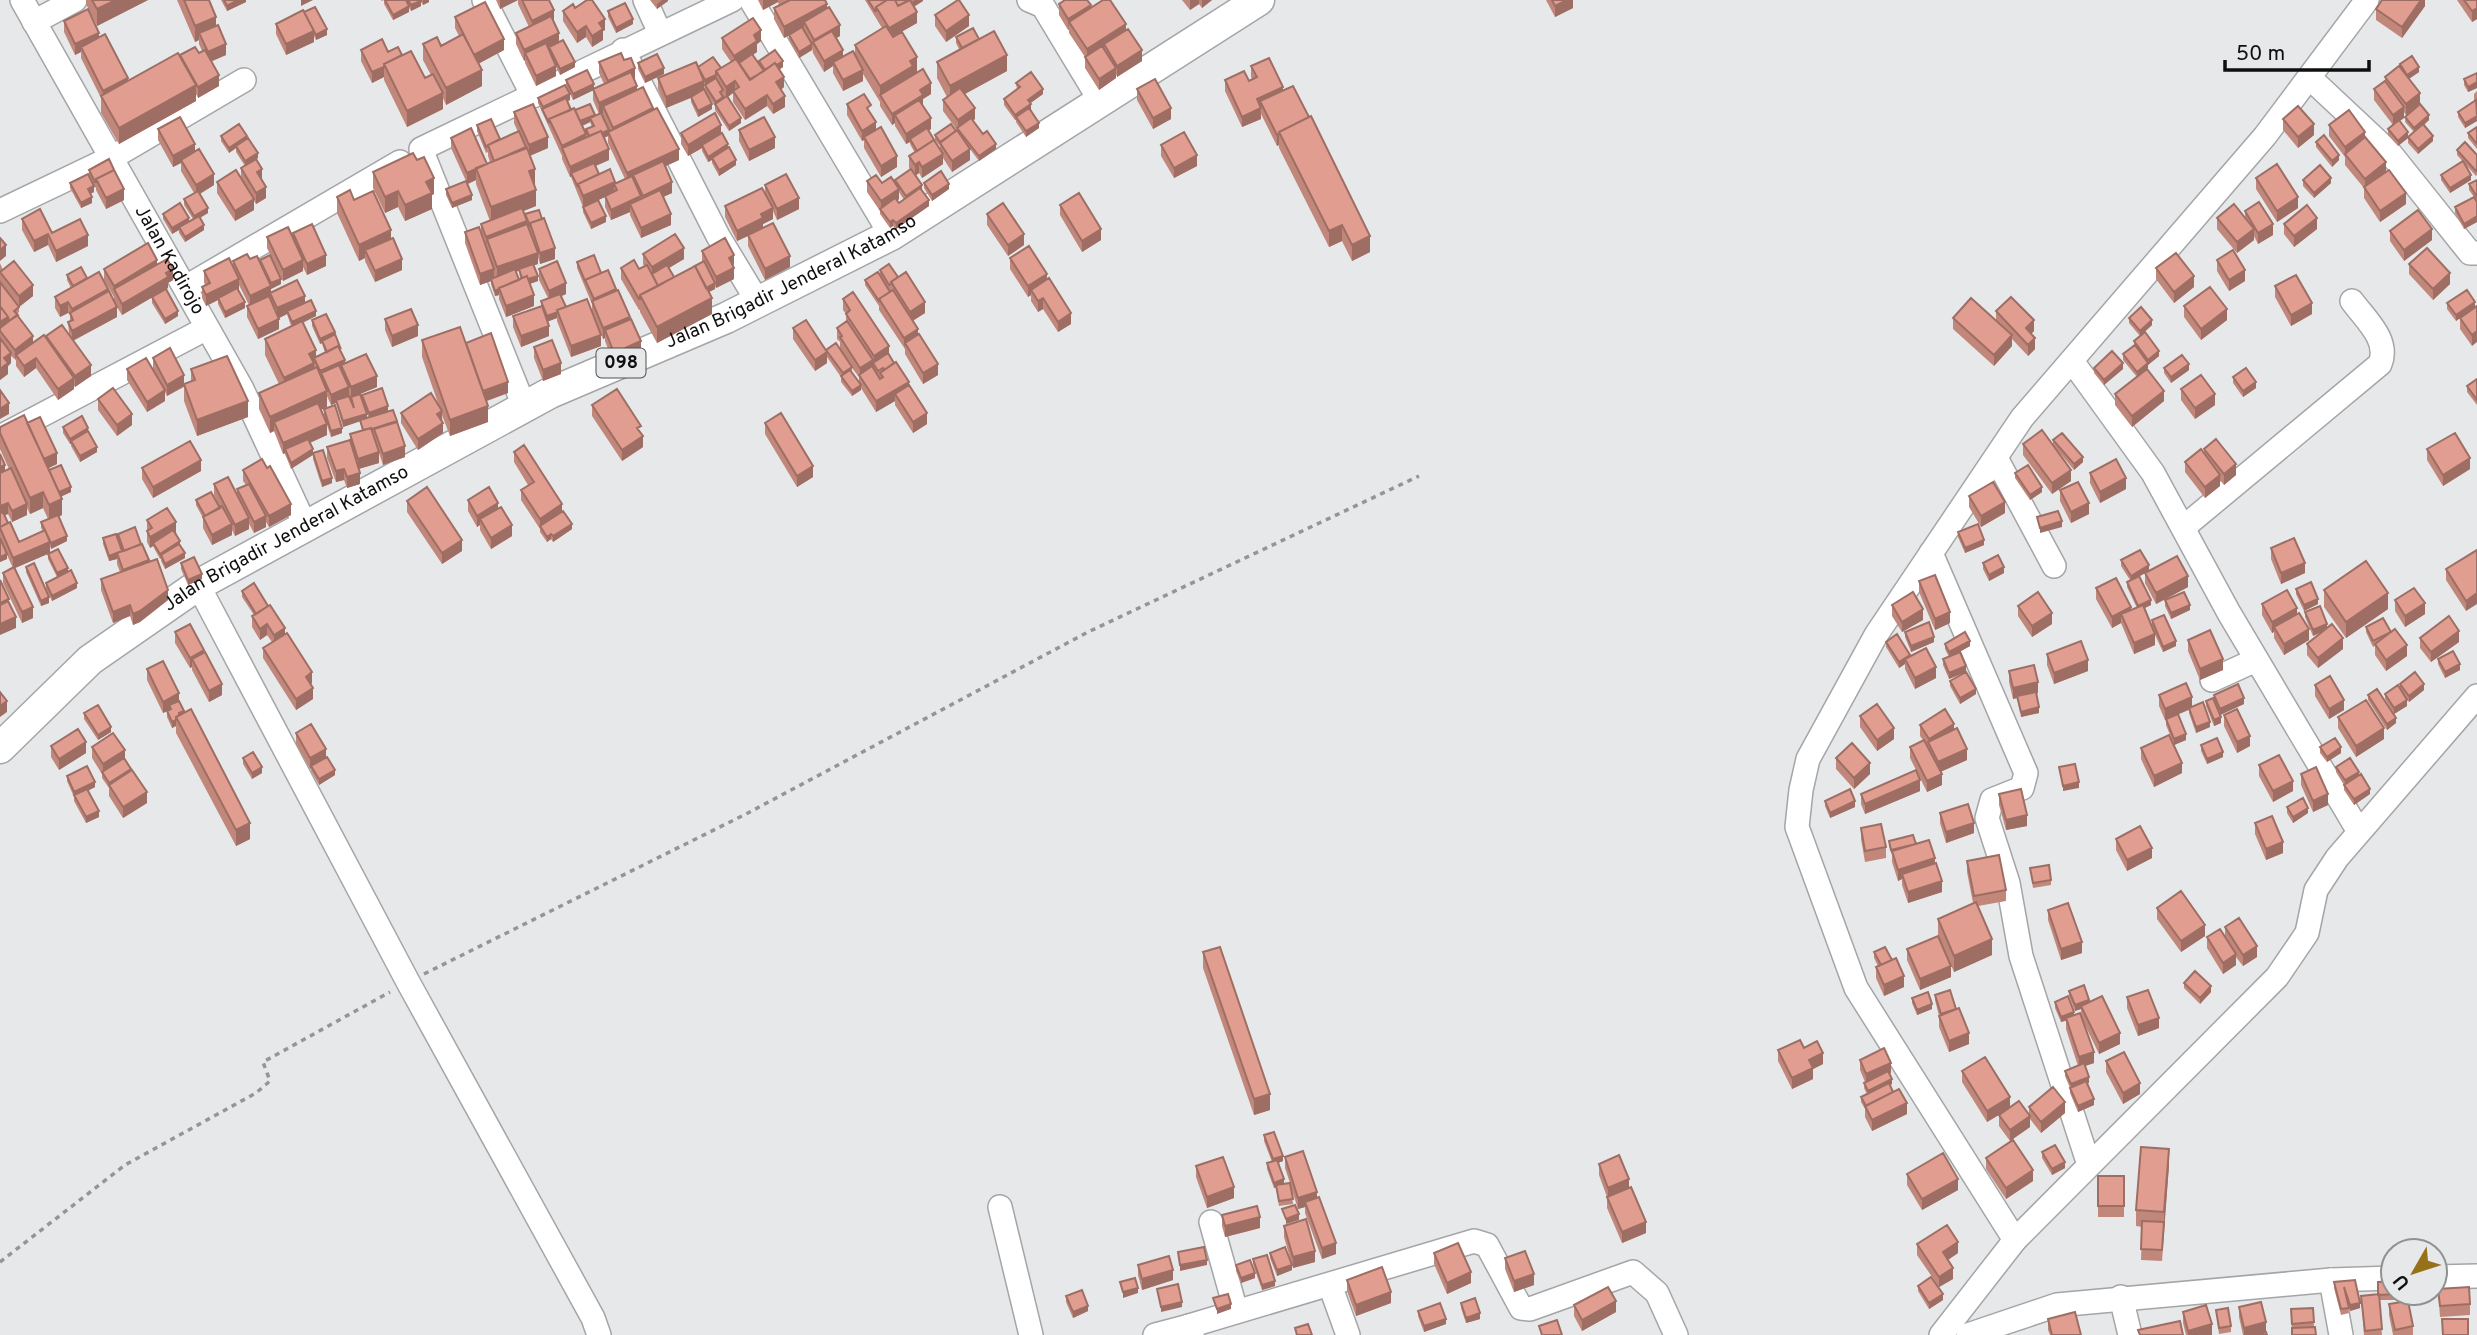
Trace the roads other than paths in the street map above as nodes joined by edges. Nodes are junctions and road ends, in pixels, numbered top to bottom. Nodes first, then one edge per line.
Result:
1 (22, 0) edge
2 (75, 0) edge
3 (484, 0) edge
4 (645, 0) edge
5 (732, 0) edge
6 (751, 0) edge
7 (1029, 0) edge
8 (1065, 0) edge
9 (1259, 0) edge
10 (2367, 0) edge
11 (1050, 19) junction
12 (34, 22) junction
13 (660, 33) junction
14 (623, 50) junction
15 (2311, 79) junction
16 (244, 80) dead end
17 (533, 96) junction
18 (1101, 102) junction
19 (421, 149) junction
20 (113, 156) junction
21 (0, 211) edge
22 (891, 235) junction
23 (2477, 253) edge
24 (186, 287) junction
25 (2352, 301) dead end
26 (758, 302) junction
27 (206, 328) junction
28 (2072, 361) junction
29 (524, 407) junction
30 (0, 437) edge
31 (1996, 458) junction
32 (305, 525) junction
33 (2184, 527) junction
34 (1931, 553) junction
35 (2054, 566) dead end
36 (198, 585) junction
37 (2256, 660) junction
38 (2212, 680) dead end
39 (2477, 696) edge
40 (0, 748) edge
41 (2358, 830) junction
42 (2089, 1166) junction
43 (1000, 1207) dead end
44 (1211, 1222) dead end
45 (2015, 1240) junction
46 (2477, 1276) edge
47 (2449, 1277) edge
48 (2379, 1278) edge
49 (2332, 1280) junction
50 (1329, 1285) junction
51 (2121, 1297) junction
52 (1236, 1311) junction
53 (1191, 1331) edge
54 (599, 1335) edge
55 (1031, 1335) edge
56 (1155, 1335) edge
57 (1348, 1335) edge
58 (1676, 1335) edge
59 (1941, 1335) edge
60 (1968, 1335) edge
61 (2130, 1335) edge
62 (2341, 1335) edge

1 - 12 street, Jalan Kadirojo
2 - 12 street
3 - 17 street
4 - 13 street
5 - 13 street
6 - 22 street
7 - 11 street
8 - 11 street
9 - 18 main road, Jalan Brigadir Jenderal Katamso / 098
10 - 15 street
11 - 18 street
12 - 20 street, Jalan Kadirojo
13 - 14 street
14 - 17 street
14 - 26 street
15 - 23 street
15 - 28 street
16 - 20 street
17 - 19 street
18 - 22 main road, Jalan Brigadir Jenderal Katamso / 098
19 - 24 street
19 - 29 street
20 - 21 street
20 - 24 street, Jalan Kadirojo
22 - 26 main road, Jalan Brigadir Jenderal Katamso / 098
24 - 27 street, Jalan Kadirojo
25 - 33 street
26 - 29 main road, Jalan Brigadir Jenderal Katamso / 098
27 - 30 street
27 - 32 street, Jalan Kadirojo
28 - 31 street
28 - 33 street
29 - 32 main road, Jalan Brigadir Jenderal Katamso / 098
31 - 34 street
31 - 35 street
32 - 36 main road, Jalan Brigadir Jenderal Katamso / 098
33 - 37 street
34 - 42 street
34 - 45 street
36 - 40 main road, Jalan Brigadir Jenderal Katamso / 098
36 - 54 street
37 - 38 street
37 - 41 street
39 - 41 street
41 - 42 street
42 - 45 street
43 - 55 street
44 - 52 street
45 - 59 street
46 - 47 street
48 - 49 street
49 - 51 street
49 - 62 street
50 - 52 street
50 - 57 street
50 - 58 street
51 - 60 street
51 - 61 street
52 - 53 street
53 - 56 street

